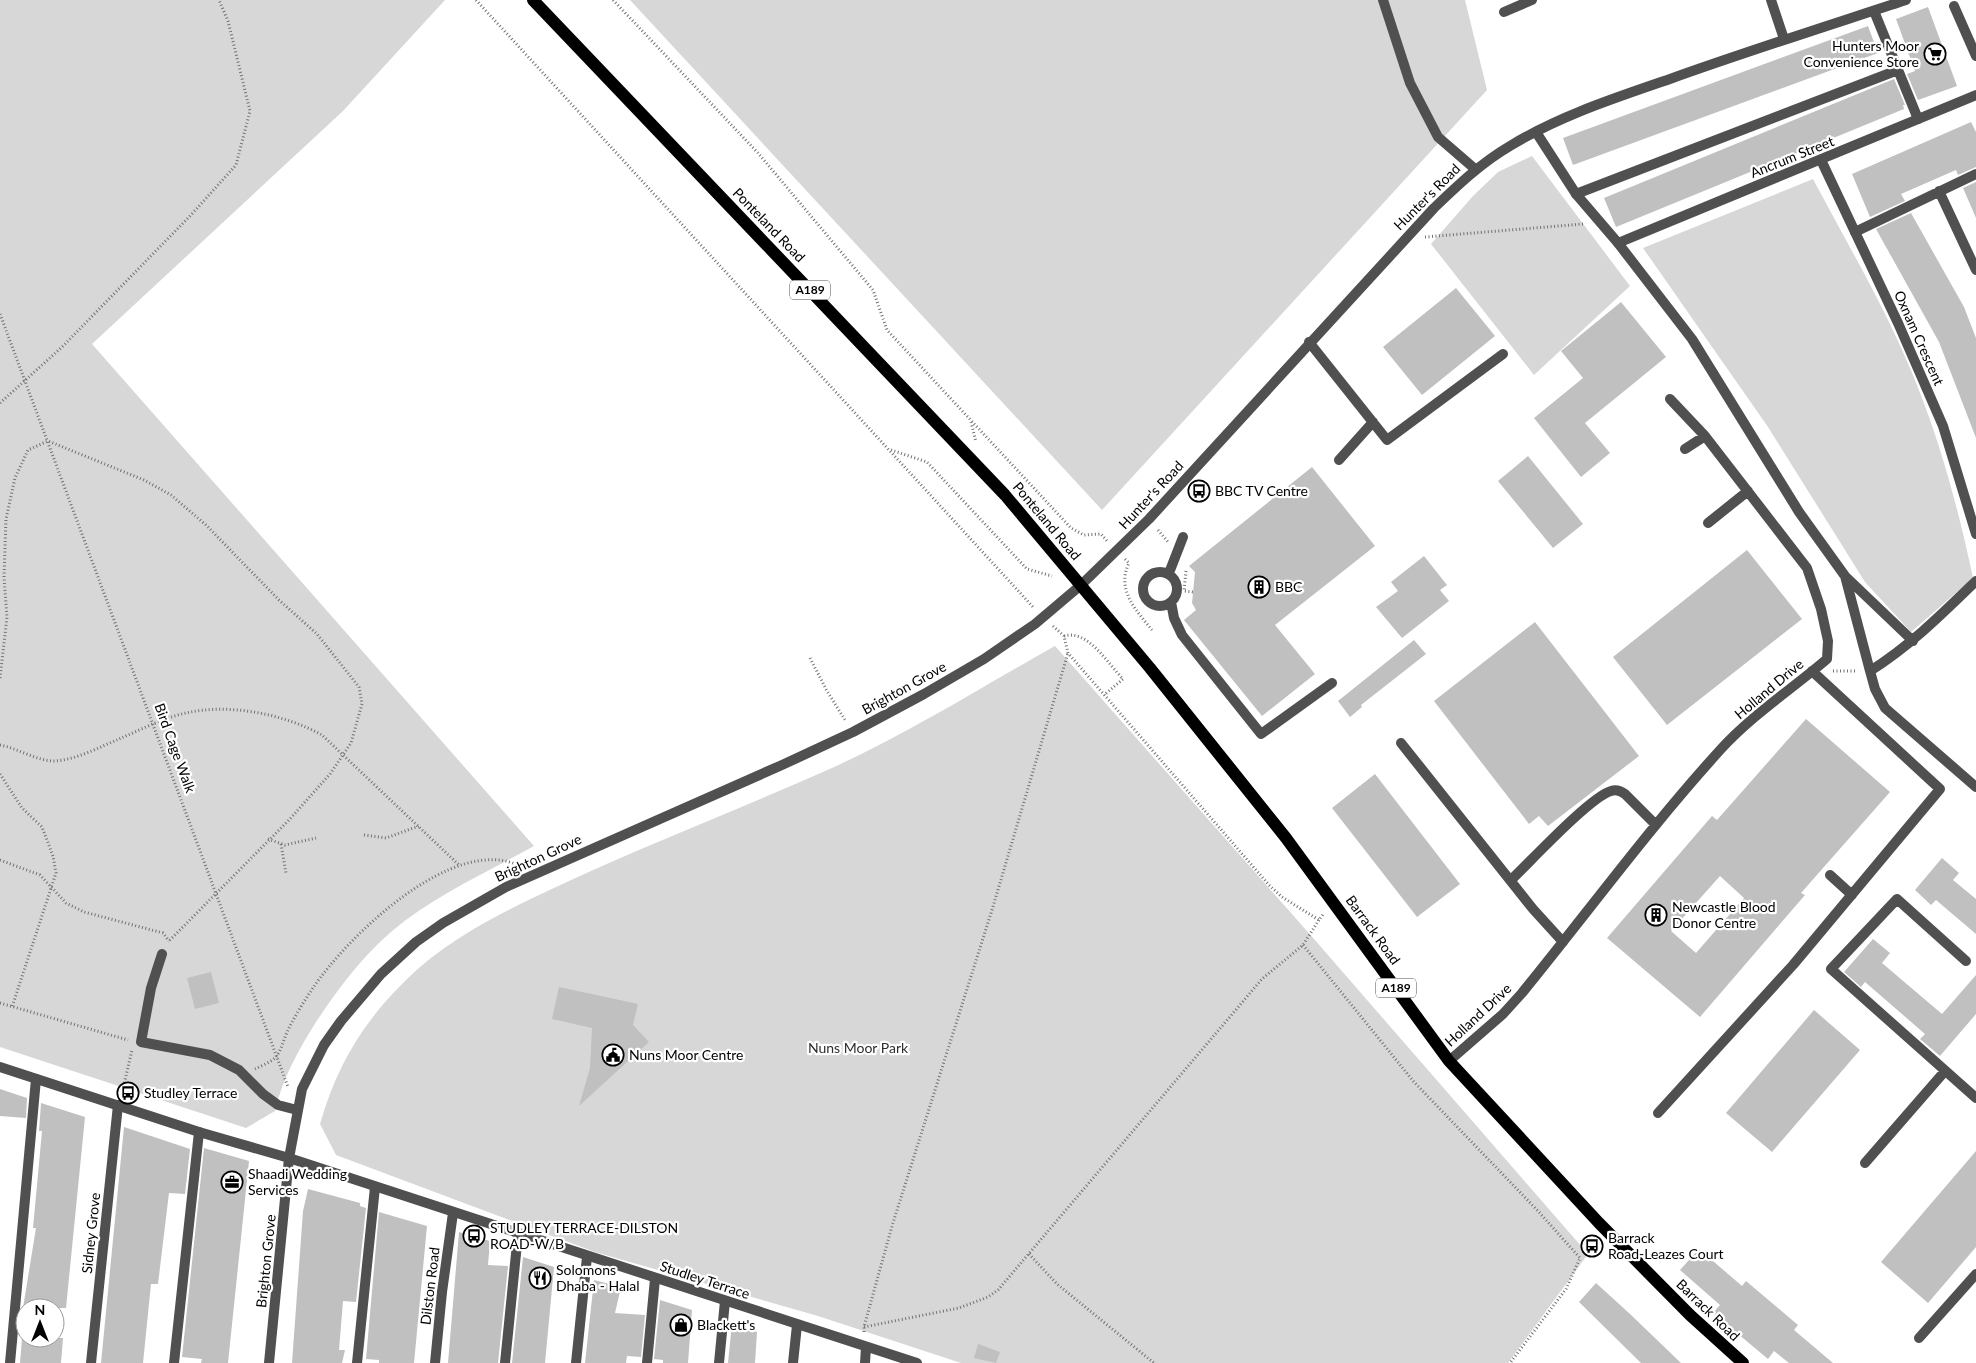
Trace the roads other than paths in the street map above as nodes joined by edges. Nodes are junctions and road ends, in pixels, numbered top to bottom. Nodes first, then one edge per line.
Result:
1 (533, 0) edge
2 (1383, 0) edge
3 (1532, 0) edge
4 (1771, 0) edge
5 (1906, 0) edge
6 (1878, 6) edge
7 (1954, 6) dead end
8 (1504, 12) dead end
9 (1784, 39) junction
10 (1976, 56) edge
11 (1898, 70) junction
12 (1976, 96) edge
13 (1918, 119) junction
14 (1536, 132) junction
15 (1821, 160) junction
16 (1475, 169) junction
17 (1976, 174) edge
18 (1939, 191) junction
19 (1576, 194) junction
20 (1855, 232) junction
21 (1618, 243) junction
22 (1976, 270) edge
23 (1309, 342) junction
24 (1503, 354) dead end
25 (1670, 399) dead end
26 (1373, 422) junction
27 (1705, 436) junction
28 (1686, 450) dead end
29 (1339, 460) dead end
30 (1748, 491) junction
31 (1708, 524) dead end
32 (1976, 534) edge
33 (1183, 537) dead end
34 (1169, 573) junction
35 (1845, 576) junction
36 (1976, 581) edge
37 (1081, 585) junction
38 (1172, 602) junction
39 (1913, 641) junction
40 (1812, 671) junction
41 (1870, 671) junction
42 (1332, 683) dead end
43 (1401, 743) dead end
44 (1976, 787) edge
45 (1656, 825) junction
46 (1830, 874) dead end
47 (1511, 880) junction
48 (1852, 895) junction
49 (1563, 942) junction
50 (162, 954) road end
51 (1966, 961) dead end
52 (1449, 1061) junction
53 (0, 1067) edge
54 (1945, 1071) junction
55 (36, 1079) junction
56 (1976, 1098) edge
57 (118, 1105) junction
58 (297, 1110) junction
59 (1658, 1113) dead end
60 (199, 1132) junction
61 (289, 1158) junction
62 (1865, 1162) dead end
63 (375, 1187) junction
64 (453, 1213) junction
65 (518, 1234) junction
66 (587, 1257) junction
67 (1976, 1274) edge
68 (655, 1279) junction
69 (725, 1301) junction
70 (797, 1326) junction
71 (1919, 1338) dead end
72 (866, 1347) junction
73 (10, 1363) edge
74 (91, 1363) edge
75 (174, 1363) edge
76 (269, 1363) edge
77 (357, 1363) edge
78 (435, 1363) edge
79 (505, 1363) edge
80 (576, 1363) edge
81 (647, 1363) edge
82 (719, 1363) edge
83 (793, 1363) edge
84 (865, 1363) edge
85 (917, 1363) edge
86 (1743, 1363) edge

1 - 37 main road, Ponteland Road / A189
2 - 16 street
3 - 8 street
4 - 9 street
5 - 6 street, Hunter's Road
6 - 9 street, Hunter's Road
6 - 11 street
7 - 10 street
9 - 14 street, Hunter's Road
11 - 13 street
11 - 19 street
12 - 13 street, Ancrum Street
13 - 15 street, Ancrum Street
14 - 16 street, Hunter's Road
14 - 19 street
15 - 20 street, Oxnam Crescent
15 - 21 street, Ancrum Street
16 - 23 street, Hunter's Road
17 - 18 street
18 - 20 street
18 - 22 street
19 - 21 street
20 - 32 street, Oxnam Crescent
21 - 35 street
23 - 26 street
23 - 37 street, Hunter's Road
24 - 26 street
25 - 27 street, Holland Drive
26 - 29 street
27 - 28 street
27 - 30 street, Holland Drive
30 - 31 street
30 - 40 street, Holland Drive
33 - 34 street
34 - 38 street
34 - 38 street
35 - 39 street
35 - 41 street
36 - 39 street
37 - 52 main road, Barrack Road / A189
37 - 58 street, Brighton Grove
38 - 42 street
39 - 41 street
40 - 45 street, Holland Drive
40 - 48 street
41 - 44 street
43 - 47 street
45 - 47 street
45 - 49 street, Holland Drive
46 - 48 street
47 - 49 street
48 - 59 street
49 - 52 street, Holland Drive
50 - 58 street
51 - 54 street
52 - 86 main road, Barrack Road / A189
53 - 55 street, Studley Terrace
54 - 56 street
54 - 62 street
55 - 57 street, Studley Terrace
55 - 73 street
57 - 60 street, Studley Terrace
57 - 74 street, Sidney Grove
58 - 61 street, Brighton Grove
60 - 61 street, Studley Terrace
60 - 75 street
61 - 63 street, Studley Terrace
61 - 76 street, Brighton Grove
63 - 64 street, Studley Terrace
63 - 77 street
64 - 65 street, Studley Terrace
64 - 78 street, Dilston Road
65 - 66 street, Studley Terrace
65 - 79 street
66 - 68 street, Studley Terrace
66 - 80 street
67 - 71 street
68 - 69 street, Studley Terrace
68 - 81 street
69 - 70 street, Studley Terrace
69 - 82 street
70 - 72 street, Studley Terrace
70 - 83 street
72 - 84 street
72 - 85 street, Studley Terrace

